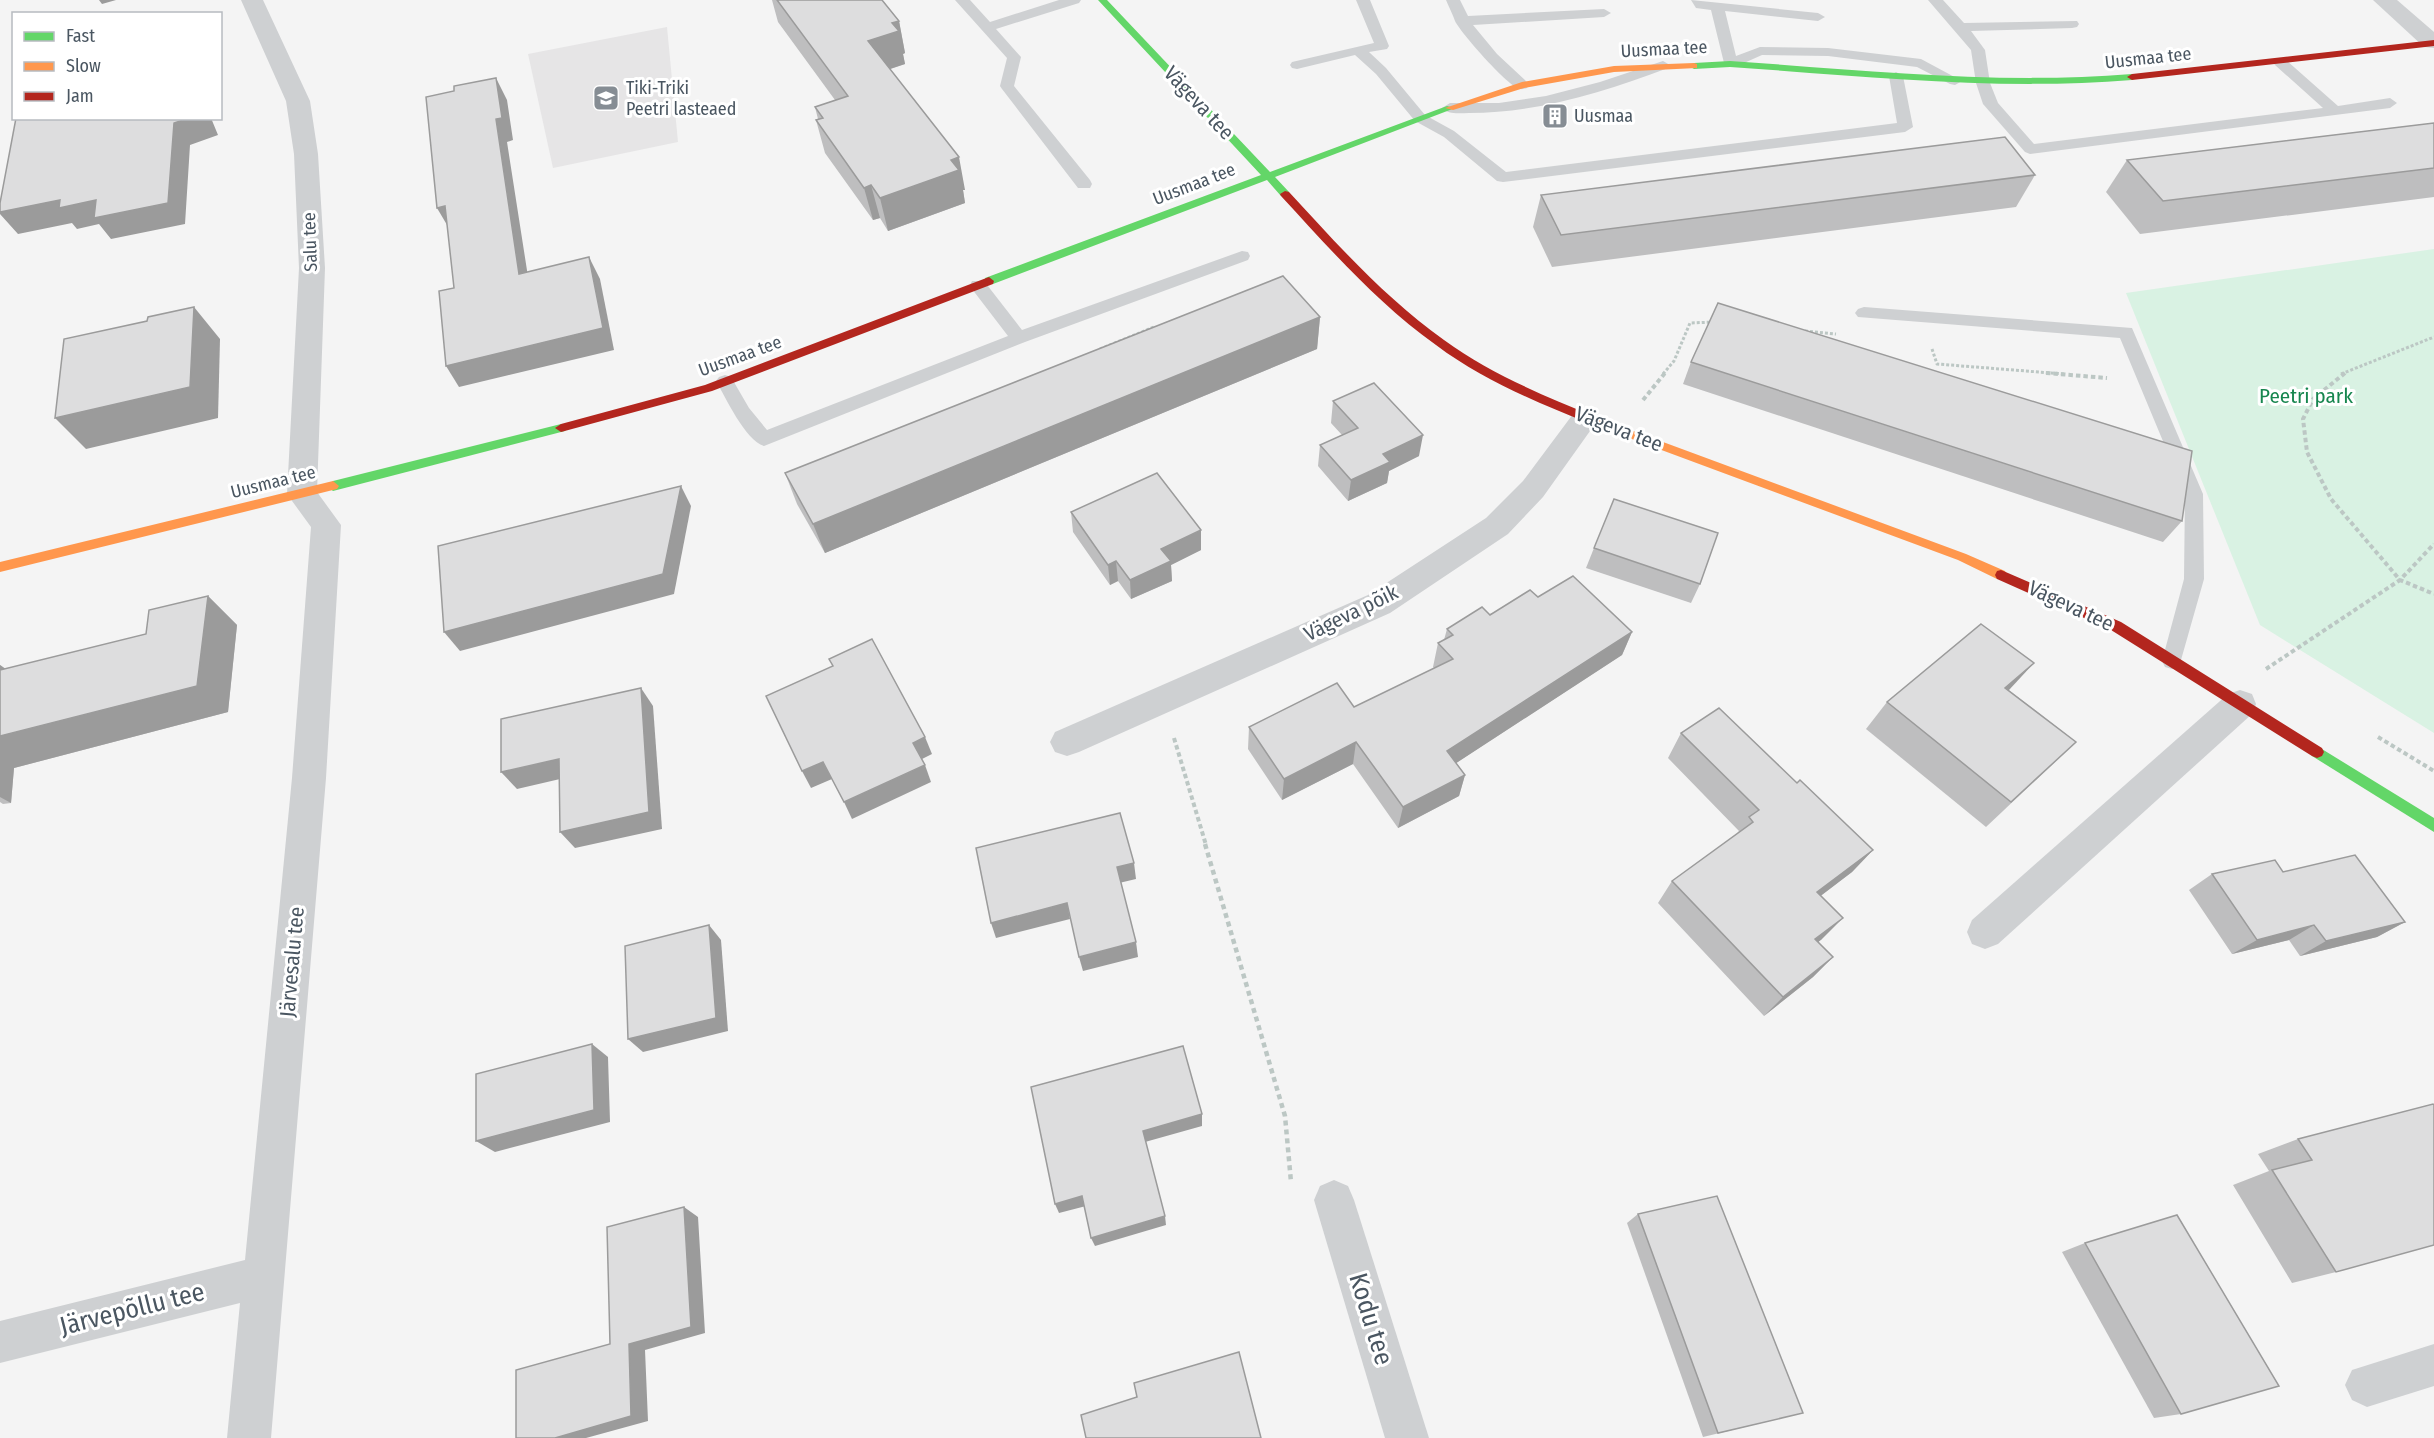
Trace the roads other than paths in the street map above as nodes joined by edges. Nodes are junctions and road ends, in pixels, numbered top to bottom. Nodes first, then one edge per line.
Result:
1 (252, 0) edge
2 (962, 0) edge
3 (1074, 0) edge
4 (1102, 0) edge
5 (1363, 0) edge
6 (1453, 0) edge
7 (1698, 0) edge
8 (1935, 0) edge
9 (2384, 0) edge
10 (1717, 6) junction
11 (1604, 14) dead end
12 (1818, 17) dead end
13 (1462, 21) junction
14 (2072, 24) dead end
15 (987, 27) junction
16 (1960, 27) junction
17 (2433, 43) edge
18 (1358, 50) junction
19 (2280, 62) junction
20 (1730, 64) junction
21 (1297, 65) dead end
22 (1663, 65) junction
23 (1896, 76) junction
24 (1955, 81) junction
25 (1983, 83) junction
26 (1522, 85) junction
27 (2390, 103) dead end
28 (1450, 108) junction
29 (2335, 111) junction
30 (1420, 118) junction
31 (1268, 176) junction
32 (1084, 184) dead end
33 (1242, 256) dead end
34 (978, 285) junction
35 (1864, 314) dead end
36 (1019, 338) junction
37 (725, 381) junction
38 (1586, 417) junction
39 (302, 494) junction
40 (0, 567) edge
41 (2172, 661) junction
42 (2240, 704) junction
43 (1067, 742) dead end
44 (2434, 826) edge
45 (1985, 933) dead end
46 (1334, 1200) road end
47 (264, 1276) junction
48 (0, 1342) edge
49 (2434, 1365) edge
50 (2367, 1385) dead end
51 (249, 1438) edge
52 (1407, 1438) edge

1 - 39 street, Salu tee
2 - 15 lane
3 - 15 lane
4 - 31 street, Vägeva tee
5 - 18 lane
6 - 13 lane
7 - 10 lane
8 - 16 lane
9 - 17 street
10 - 12 lane
10 - 20 lane
11 - 13 lane
13 - 26 lane
14 - 16 lane
15 - 32 lane
16 - 25 lane
17 - 19 street, Uusmaa tee
18 - 21 lane
18 - 30 lane
19 - 25 street, Uusmaa tee
19 - 29 lane
20 - 22 street, Uusmaa tee
20 - 23 street, Uusmaa tee
20 - 24 lane
22 - 26 street, Uusmaa tee
22 - 28 lane
23 - 24 street, Uusmaa tee
23 - 30 lane
24 - 25 street, Uusmaa tee
25 - 29 lane
26 - 28 street, Uusmaa tee
27 - 29 lane
28 - 30 street, Uusmaa tee
30 - 31 street, Uusmaa tee
31 - 34 street, Uusmaa tee
31 - 38 street, Vägeva tee
33 - 36 lane
34 - 36 lane
34 - 37 street, Uusmaa tee
35 - 41 lane
36 - 37 lane
37 - 39 street, Uusmaa tee
38 - 41 street, Vägeva tee
38 - 43 street, Vägeva põik
39 - 40 street, Uusmaa tee
39 - 47 street, Järvesalu tee
41 - 42 street, Vägeva tee
42 - 44 street, Vägeva tee
42 - 45 street
46 - 52 street, Kodu tee
47 - 48 street, Järvepõllu tee
47 - 51 street, Järvesalu tee
49 - 50 street

